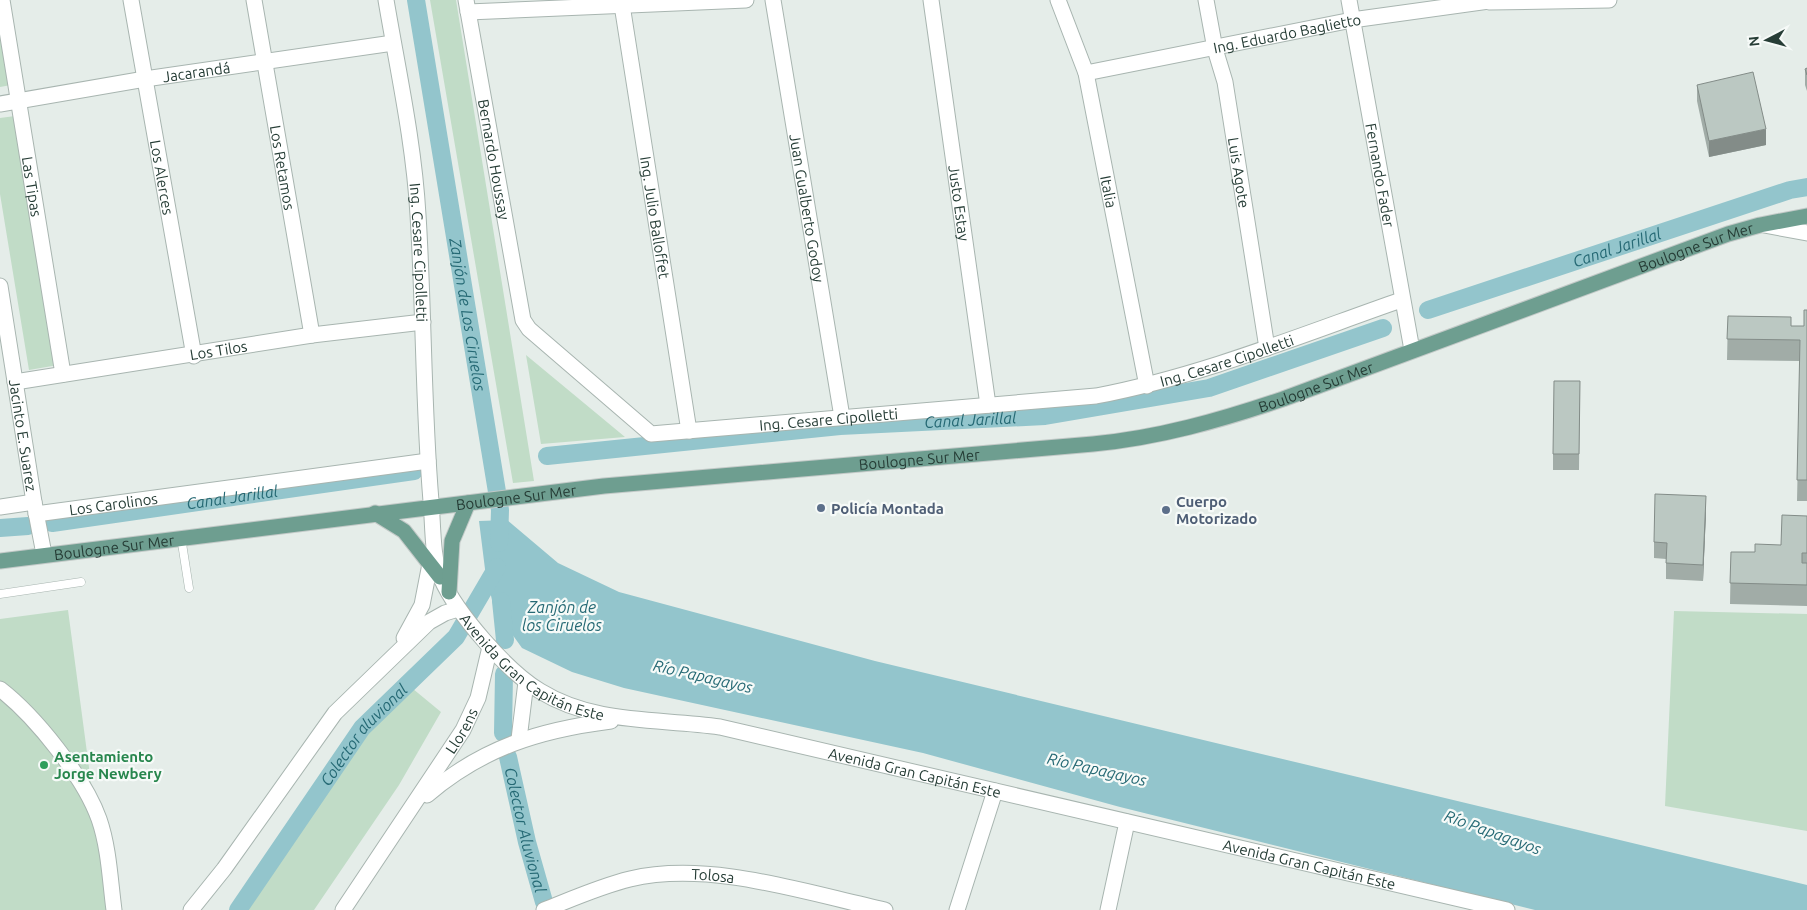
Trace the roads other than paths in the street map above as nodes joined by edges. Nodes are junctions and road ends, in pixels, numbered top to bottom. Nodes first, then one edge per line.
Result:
1 (2, 0) edge
2 (132, 0) edge
3 (254, 0) edge
4 (386, 0) edge
5 (746, 0) edge
6 (773, 0) edge
7 (931, 0) edge
8 (1058, 0) edge
9 (1206, 0) edge
10 (1349, 0) edge
11 (1609, 0) edge
12 (1493, 1) edge
13 (622, 5) junction
14 (467, 6) edge
15 (1352, 20) junction
16 (393, 43) junction
17 (1215, 49) junction
18 (264, 62) junction
19 (1086, 72) junction
20 (145, 79) junction
21 (20, 100) junction
22 (0, 104) edge
23 (1807, 216) edge
24 (1760, 225) junction
25 (1807, 233) edge
26 (0, 286) edge
27 (1401, 300) junction
28 (523, 320) joint
29 (423, 322) junction
30 (312, 335) junction
31 (1267, 348) junction
32 (1412, 350) junction
33 (194, 356) junction
34 (6, 367) edge
35 (64, 374) junction
36 (15, 382) junction
37 (1147, 386) junction
38 (988, 405) junction
39 (842, 417) junction
40 (689, 431) junction
41 (428, 461) junction
42 (468, 503) junction
43 (0, 507) edge
44 (35, 508) junction
45 (431, 508) junction
46 (375, 513) junction
47 (181, 537) junction
48 (44, 554) junction
49 (0, 561) edge
50 (430, 564) junction
51 (440, 577) junction
52 (81, 582) dead end
53 (189, 588) dead end
54 (449, 592) junction
55 (0, 594) edge
56 (460, 611) junction
57 (486, 641) junction
58 (387, 661) junction
59 (526, 682) junction
60 (0, 689) edge
61 (624, 719) junction
62 (519, 739) junction
63 (995, 791) junction
64 (415, 805) junction
65 (1127, 822) junction
66 (114, 910) edge
67 (191, 910) edge
68 (343, 910) edge
69 (544, 910) edge
70 (885, 910) edge
71 (957, 910) edge
72 (1108, 910) edge
73 (1507, 910) edge

1 - 21 street, Las Tipas
2 - 20 street, Los Alerces
3 - 18 street, Los Retamos
4 - 16 street, Ing. Cesare Cipolletti
5 - 13 street
6 - 39 street, Juan Gualberto Godoy
7 - 38 street, Justo Estay
8 - 19 street, Italia
9 - 17 street, Luis Agote
10 - 15 street, Fernando Fader
11 - 12 street, Ing. Eduardo Baglietto
12 - 15 street, Ing. Eduardo Baglietto
13 - 14 street
13 - 40 street, Ing. Julio Balloffet
14 - 28 street, Bernardo Houssay
15 - 17 street, Ing. Eduardo Baglietto
15 - 27 street, Fernando Fader
16 - 18 street, Jacarandá
16 - 29 street, Ing. Cesare Cipolletti
17 - 19 street, Ing. Eduardo Baglietto
17 - 31 street, Luis Agote
18 - 20 street, Jacarandá
18 - 30 street, Los Retamos
19 - 37 street, Italia
20 - 21 street, Jacarandá
20 - 33 street, Los Alerces
21 - 22 street, Jacarandá
21 - 35 street, Las Tipas
23 - 24 main road, Boulogne Sur Mer
24 - 25 street
24 - 32 main road, Boulogne Sur Mer
26 - 34 street, Jacinto E. Suarez
27 - 31 street, Ing. Cesare Cipolletti
27 - 32 street, Fernando Fader
28 - 40 street, Ing. Cesare Cipolletti
29 - 30 street, Los Tilos
29 - 41 street, Ing. Cesare Cipolletti
30 - 33 street, Los Tilos
31 - 37 street, Ing. Cesare Cipolletti
32 - 42 main road, Boulogne Sur Mer
33 - 35 street, Los Tilos
34 - 36 street, Jacinto E. Suarez
35 - 36 street, Los Tilos
36 - 44 street, Jacinto E. Suarez
37 - 38 street, Ing. Cesare Cipolletti
38 - 39 street, Ing. Cesare Cipolletti
39 - 40 street, Ing. Cesare Cipolletti
41 - 44 street, Los Carolinos
41 - 45 street, Ing. Cesare Cipolletti
42 - 45 main road, Boulogne Sur Mer
42 - 54 main road
43 - 44 street, Los Carolinos
44 - 48 street, Jacinto E. Suarez
45 - 46 main road, Boulogne Sur Mer
45 - 51 street, Avenida Gran Capitán Este
46 - 47 main road, Boulogne Sur Mer
46 - 50 main road
47 - 48 main road, Boulogne Sur Mer
47 - 53 lane
48 - 49 main road, Boulogne Sur Mer
50 - 51 main road
50 - 58 street
51 - 54 street, Avenida Gran Capitán Este
52 - 55 lane
54 - 56 street, Avenida Gran Capitán Este
56 - 57 street, Avenida Gran Capitán Este
56 - 58 street
57 - 59 street, Avenida Gran Capitán Este
57 - 64 street, Llorens
58 - 67 street
59 - 61 street, Avenida Gran Capitán Este
59 - 62 street
60 - 66 street
61 - 62 street, Llorens
61 - 63 street, Avenida Gran Capitán Este
62 - 64 street, Llorens
63 - 65 street, Avenida Gran Capitán Este
63 - 71 street
64 - 68 street, Llorens
65 - 72 street
65 - 73 street, Avenida Gran Capitán Este
69 - 70 street, Tolosa

